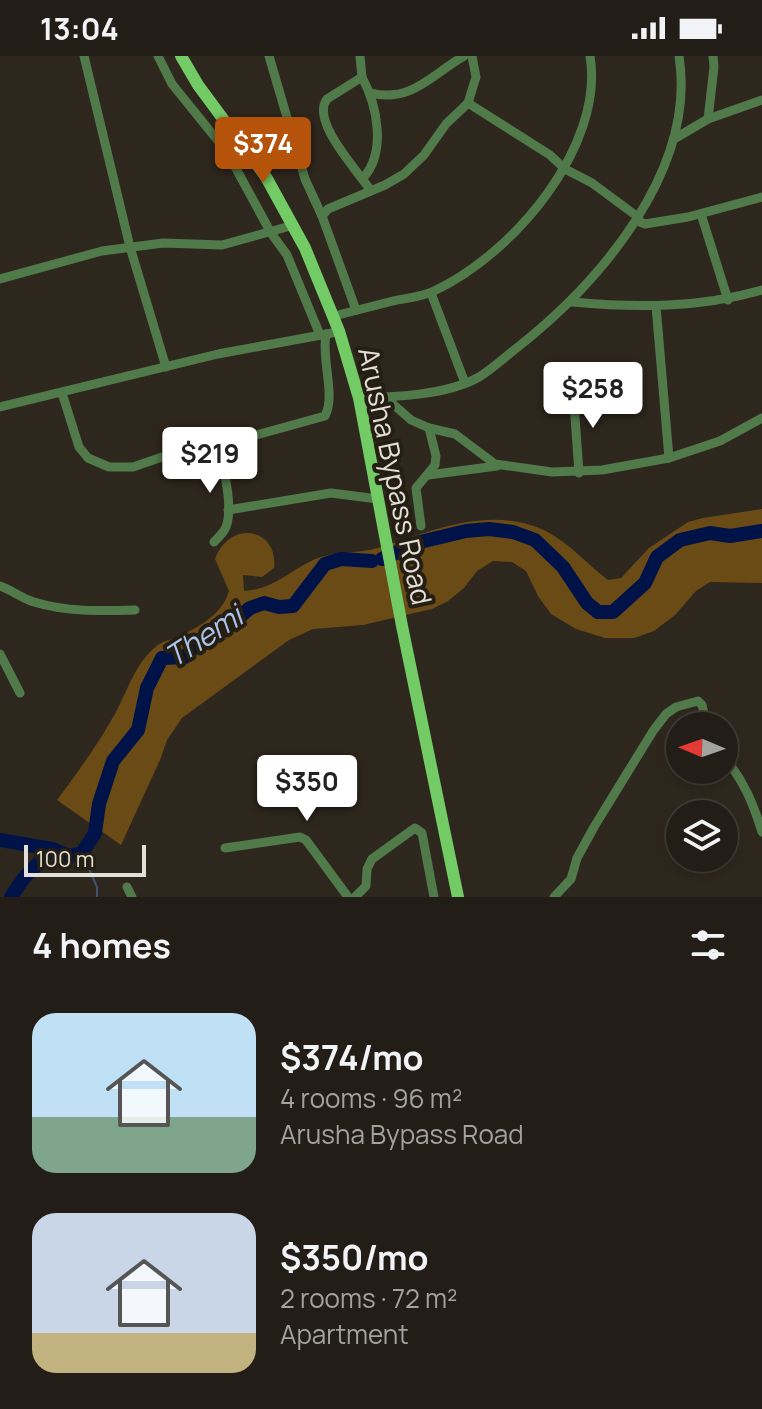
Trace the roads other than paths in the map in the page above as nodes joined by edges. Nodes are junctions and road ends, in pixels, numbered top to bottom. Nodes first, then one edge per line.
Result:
1 (84, 56) edge
2 (158, 56) edge
3 (181, 56) edge
4 (269, 56) edge
5 (360, 56) edge
6 (464, 56) edge
7 (472, 56) edge
8 (590, 56) edge
9 (679, 56) edge
10 (713, 56) edge
11 (362, 77) junction
12 (371, 93) junction
13 (762, 100) edge
14 (468, 103) junction
15 (708, 119) junction
16 (674, 139) junction
17 (565, 169) junction
18 (363, 178) junction
19 (371, 191) junction
20 (762, 197) edge
21 (701, 214) junction
22 (322, 216) junction
23 (638, 217) junction
24 (294, 225) junction
25 (271, 233) junction
26 (130, 247) junction
27 (0, 279) edge
28 (762, 290) edge
29 (431, 293) junction
30 (728, 300) junction
31 (572, 302) junction
32 (656, 306) junction
33 (356, 310) junction
34 (334, 316) junction
35 (329, 333) junction
36 (166, 367) junction
37 (465, 383) junction
38 (573, 389) dead end
39 (62, 393) junction
40 (385, 397) junction
41 (359, 398) junction
42 (0, 407) edge
43 (762, 418) edge
44 (429, 428) junction
45 (213, 447) junction
46 (669, 458) junction
47 (504, 465) junction
48 (579, 473) junction
49 (427, 475) junction
50 (378, 499) junction
51 (228, 510) junction
52 (421, 526) dead end
53 (214, 542) dead end
54 (0, 586) edge
55 (135, 610) dead end
56 (0, 654) edge
57 (20, 693) dead end
58 (669, 712) edge
59 (704, 712) edge
60 (666, 714) edge
61 (738, 774) edge
62 (762, 832) edge
63 (225, 848) dead end
64 (348, 897) edge
65 (355, 897) edge
66 (434, 897) edge
67 (458, 897) edge
68 (554, 897) edge

1 - 26 street
2 - 25 street
3 - 24 main road, Arusha Bypass Road
4 - 22 street
5 - 11 street
6 - 12 street
7 - 14 street
8 - 17 street
9 - 16 street
10 - 15 street
11 - 12 street
11 - 18 street
12 - 18 street
13 - 15 street
14 - 17 street
14 - 19 street
15 - 16 street
16 - 23 street
17 - 23 street
17 - 29 street
18 - 19 street
19 - 22 street
20 - 21 street
21 - 23 street
21 - 30 street
22 - 33 street
23 - 31 street
24 - 25 street
24 - 34 main road, Arusha Bypass Road
25 - 26 street
25 - 35 street
26 - 27 street
26 - 36 street
28 - 30 street
29 - 33 street
29 - 37 street
30 - 32 street
31 - 32 street
31 - 37 street
32 - 46 street
33 - 34 street
34 - 35 main road, Arusha Bypass Road
35 - 36 street
35 - 41 main road, Arusha Bypass Road
35 - 45 street
36 - 39 street
37 - 40 street
38 - 48 street
39 - 42 street
39 - 45 street
40 - 41 street
40 - 44 street
41 - 50 main road, Arusha Bypass Road
43 - 46 street
44 - 47 street
44 - 49 street
45 - 51 street
46 - 48 street
47 - 48 street
47 - 49 street
49 - 52 street
50 - 51 street
50 - 67 main road, Arusha Bypass Road
51 - 53 street
54 - 55 street
56 - 57 street
58 - 59 street
60 - 68 street
61 - 62 street
63 - 64 street
65 - 66 street

